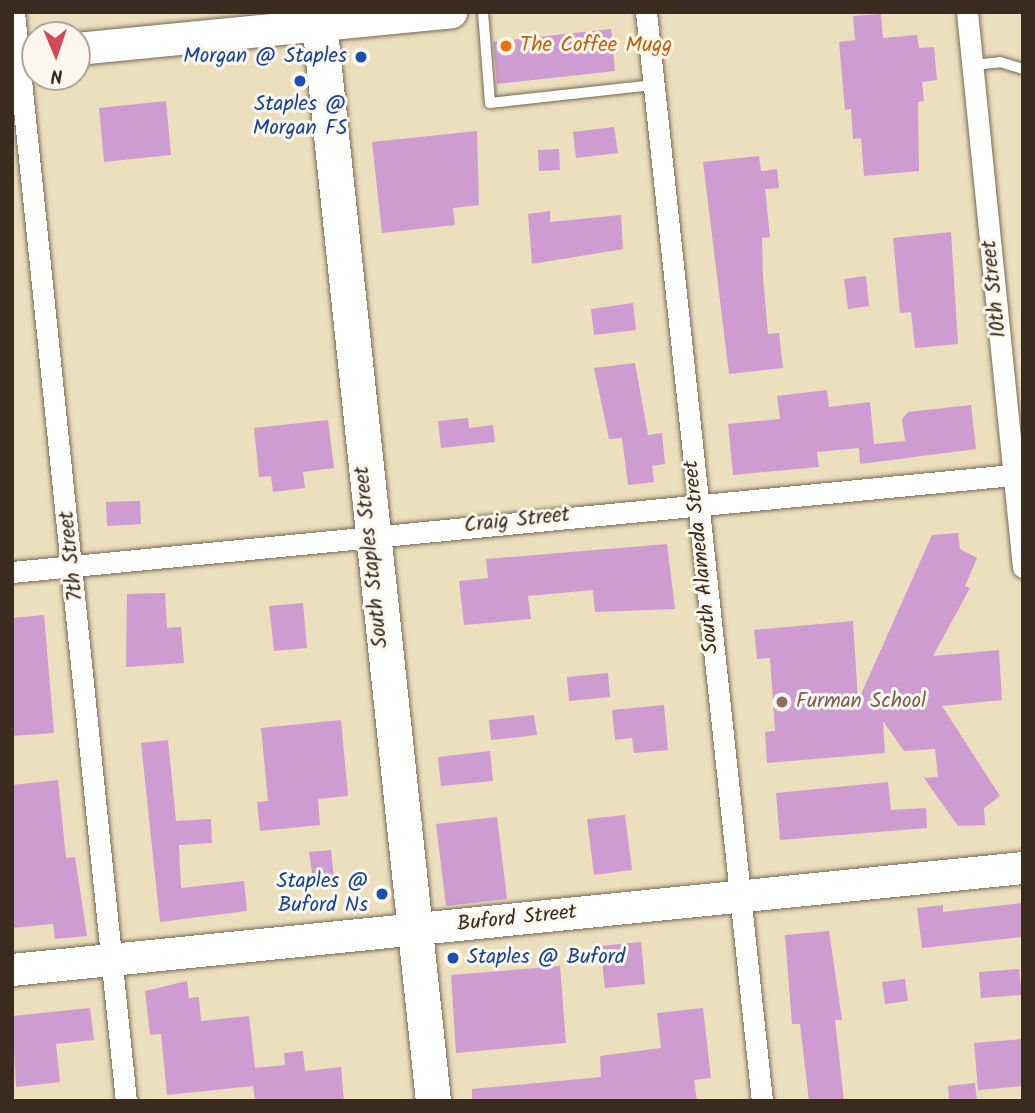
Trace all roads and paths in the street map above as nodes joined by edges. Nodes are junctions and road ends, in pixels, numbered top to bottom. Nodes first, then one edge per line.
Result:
1 (14, 12) edge
2 (451, 12) edge
3 (483, 12) edge
4 (646, 12) edge
5 (967, 12) edge
6 (318, 19) edge
7 (91, 47) edge
8 (21, 49) edge
9 (972, 65) junction
10 (1023, 69) edge
11 (654, 85) junction
12 (26, 91) edge
13 (1018, 475) edge
14 (696, 504) junction
15 (369, 535) junction
16 (74, 566) junction
17 (1023, 567) edge
18 (12, 572) edge
19 (1023, 868) edge
20 (739, 896) junction
21 (415, 929) junction
22 (108, 960) junction
23 (12, 970) edge
24 (126, 1101) edge
25 (433, 1101) edge
26 (761, 1101) edge

1 - 8 street, 7th Street
2 - 6 street
3 - 11 lane
4 - 11 street, South Alameda Street
5 - 9 street, 10th Street
6 - 7 street
6 - 15 main road, South Staples Street
9 - 10 lane
9 - 13 street, 10th Street
11 - 14 street, South Alameda Street
12 - 16 street, 7th Street
13 - 14 street, Craig Street
13 - 17 street, 10th Street
14 - 15 street, Craig Street
14 - 20 street, South Alameda Street
15 - 16 street, Craig Street
15 - 21 main road, South Staples Street
16 - 18 street, Craig Street
16 - 22 street, 7th Street
19 - 20 street, Buford Street
20 - 21 street, Buford Street
20 - 26 street, South Alameda Street
21 - 22 street, Buford Street
21 - 25 main road, South Staples Street
22 - 23 street, Buford Street
22 - 24 street, 7th Street

